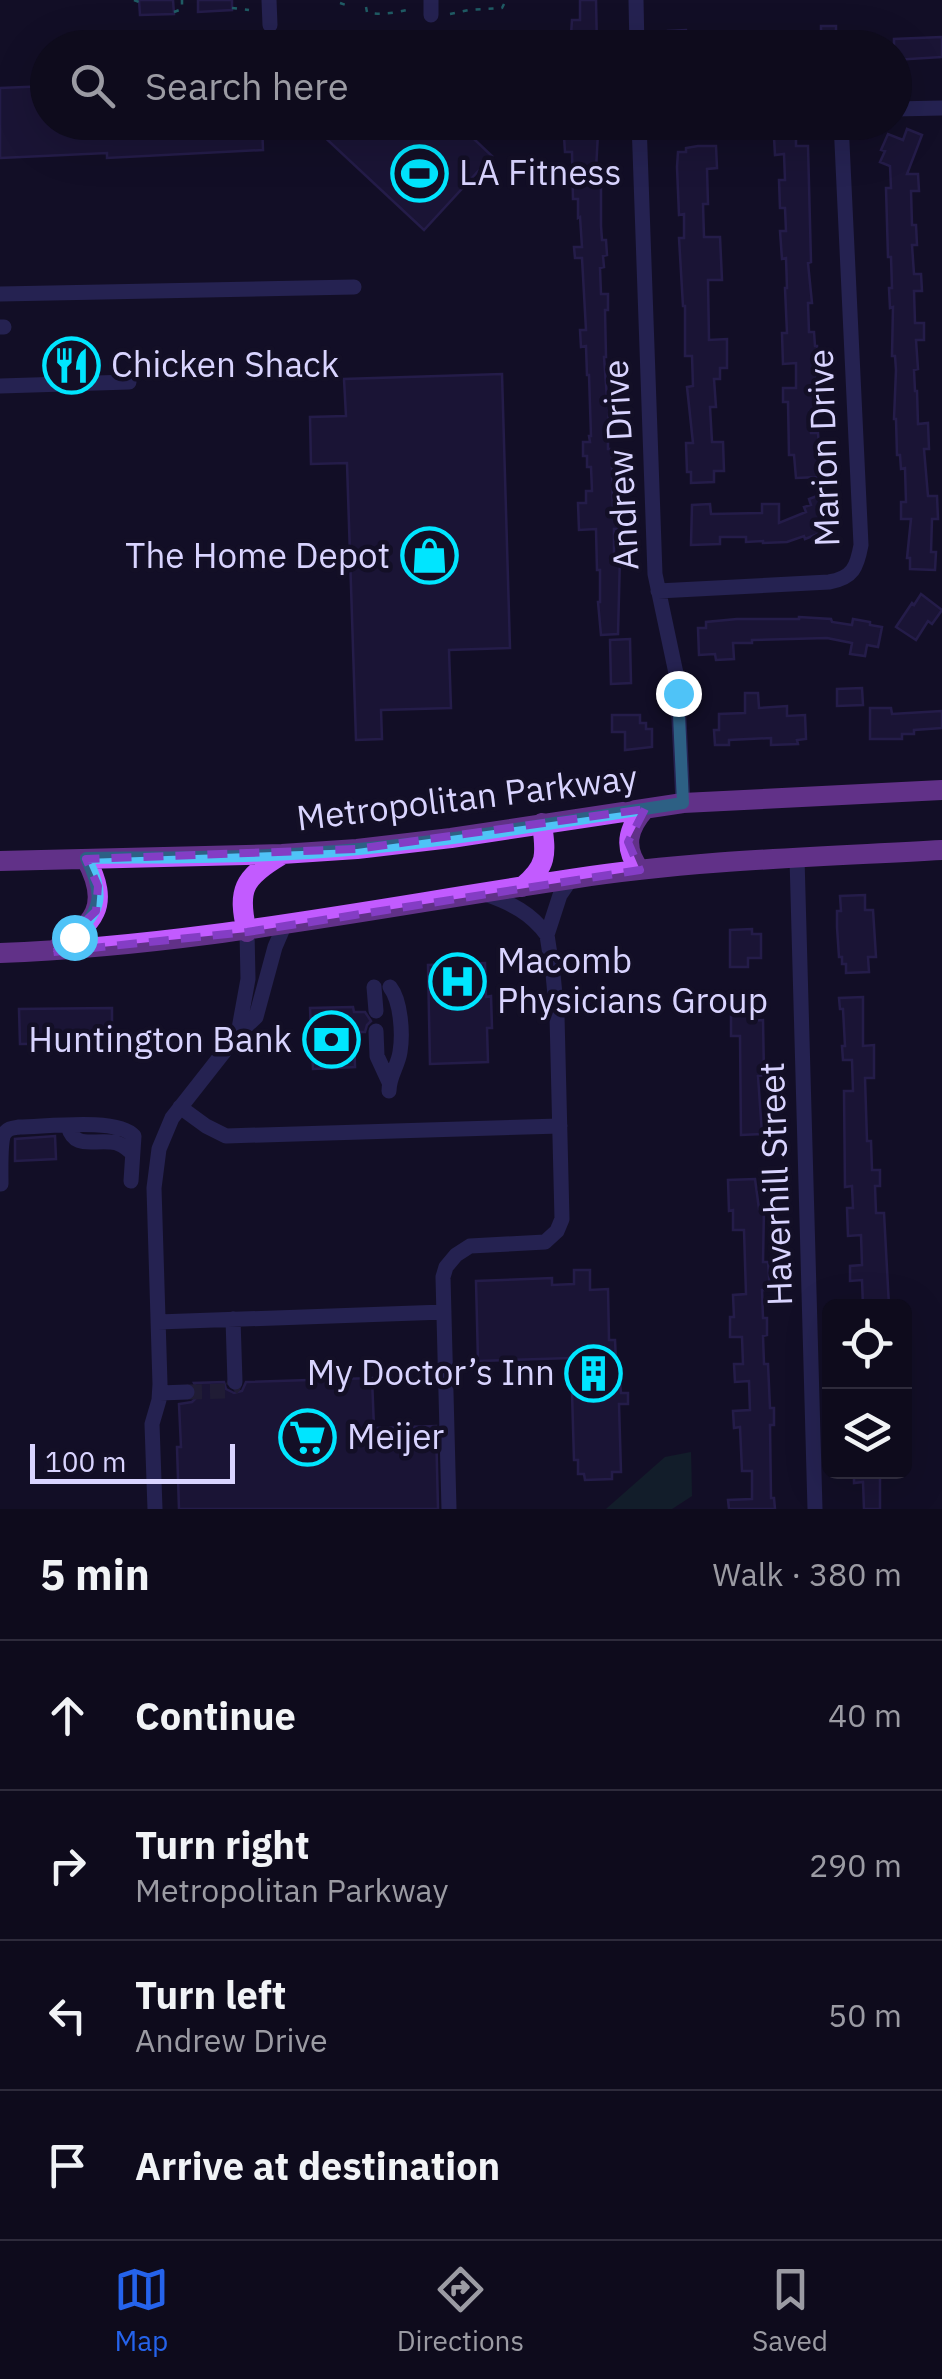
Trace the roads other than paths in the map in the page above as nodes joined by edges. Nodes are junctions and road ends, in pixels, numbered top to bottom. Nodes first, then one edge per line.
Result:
1 (269, 0) edge
2 (636, 0) edge
3 (270, 25) dead end
4 (637, 30) edge
5 (942, 108) edge
6 (912, 109) edge
7 (640, 140) edge
8 (842, 140) edge
9 (354, 287) dead end
10 (0, 294) edge
11 (128, 382) dead end
12 (0, 386) edge
13 (658, 591) junction
14 (942, 790) edge
15 (683, 803) junction
16 (645, 809) junction
17 (542, 823) junction
18 (942, 850) edge
19 (282, 854) junction
20 (86, 858) junction
21 (796, 858) junction
22 (0, 862) edge
23 (640, 870) junction
24 (571, 879) junction
25 (522, 887) junction
26 (482, 894) junction
27 (284, 926) junction
28 (247, 932) junction
29 (547, 936) junction
30 (53, 952) junction
31 (2, 957) edge
32 (376, 1011) dead end
33 (376, 1032) dead end
34 (238, 1034) junction
35 (180, 1107) junction
36 (560, 1126) junction
37 (131, 1181) dead end
38 (1, 1184) edge
39 (444, 1312) junction
40 (233, 1319) junction
41 (158, 1322) junction
42 (235, 1382) dead end
43 (187, 1392) tunnel mouth
44 (160, 1393) junction
45 (155, 1509) edge
46 (449, 1509) edge
47 (815, 1509) edge

1 - 3 street
2 - 4 street
5 - 6 street
7 - 13 street, Andrew Drive
8 - 13 street, Marion Drive
9 - 10 street
11 - 12 street
13 - 15 street, Andrew Drive
14 - 15 main road, Metropolitan Parkway
15 - 16 main road, Metropolitan Parkway
16 - 17 main road, Metropolitan Parkway
16 - 23 main road
17 - 19 main road, Metropolitan Parkway
17 - 25 main road
18 - 21 main road
19 - 20 main road, Metropolitan Parkway
19 - 28 main road
20 - 22 main road, Metropolitan Parkway
20 - 30 main road
21 - 23 main road
21 - 47 street, Haverhill Street
23 - 24 main road
24 - 25 main road
24 - 29 street
25 - 26 main road
26 - 27 main road
26 - 29 street
27 - 28 main road
27 - 34 street
28 - 30 main road
28 - 34 street
29 - 36 street
30 - 31 main road
32 - 33 street
34 - 35 street
35 - 36 street
35 - 41 street
36 - 39 street
37 - 38 street
39 - 40 street
39 - 46 street
40 - 41 street
40 - 42 street
41 - 44 street
43 - 44 street
44 - 45 street

